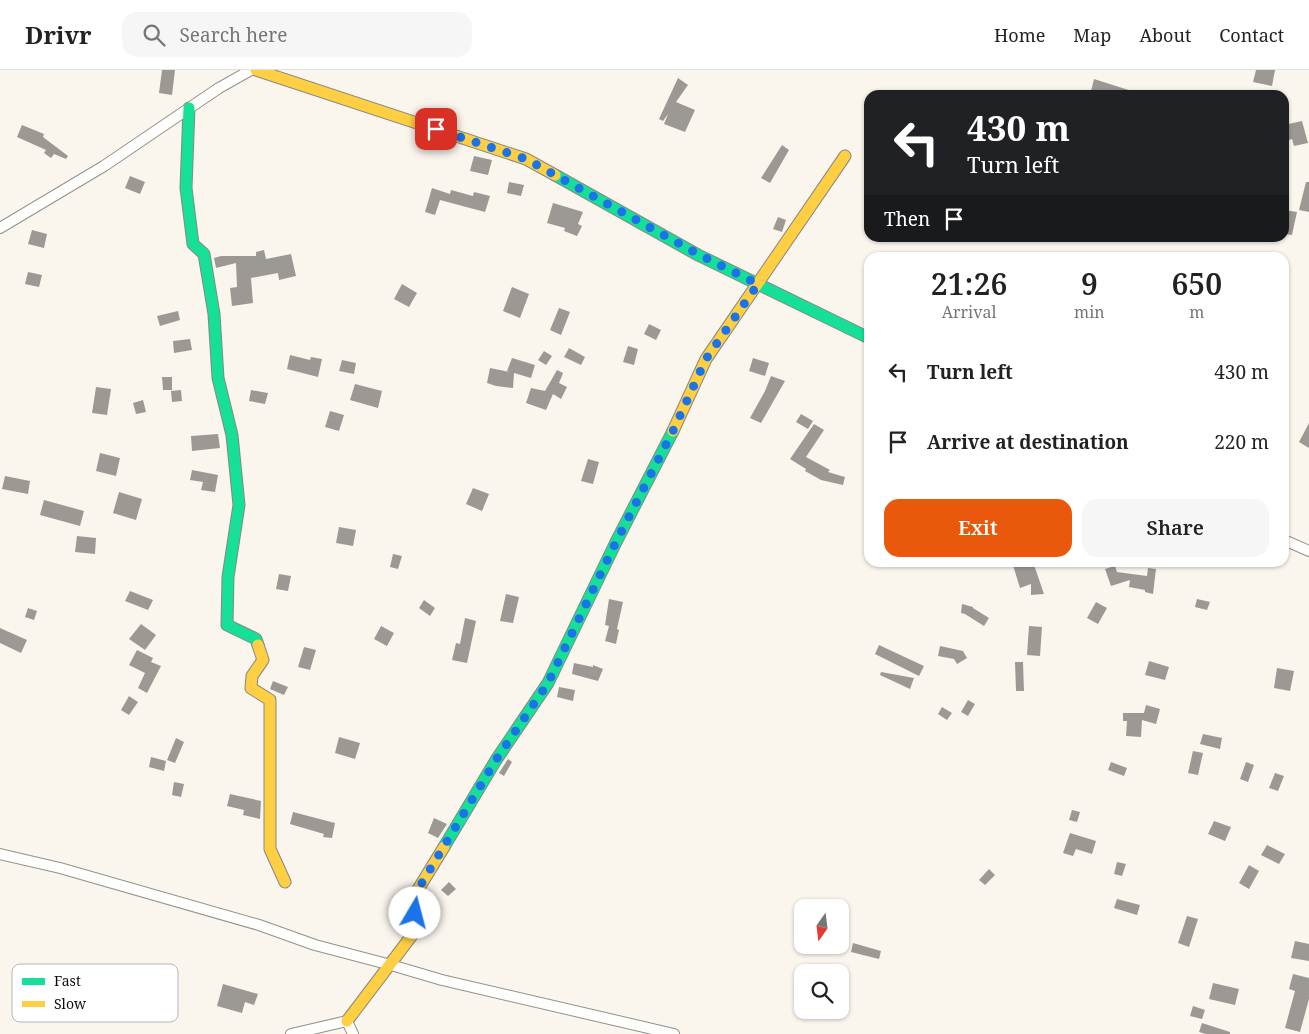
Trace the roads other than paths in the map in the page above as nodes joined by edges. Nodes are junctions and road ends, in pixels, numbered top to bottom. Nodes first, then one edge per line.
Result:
1 (251, 70) edge
2 (256, 70) edge
3 (189, 108) junction
4 (845, 156) dead end
5 (0, 228) edge
6 (758, 284) junction
7 (864, 336) edge
8 (1289, 542) edge
9 (1309, 551) edge
10 (0, 854) edge
11 (285, 882) dead end
12 (391, 965) junction
13 (347, 1021) junction
14 (291, 1034) edge
15 (353, 1034) edge
16 (674, 1034) edge

1 - 3 street
2 - 6 street
3 - 5 street
3 - 11 street
4 - 6 street
6 - 7 street
6 - 12 street
8 - 9 street
10 - 12 street
12 - 13 street
12 - 16 street
13 - 14 street
13 - 15 street

